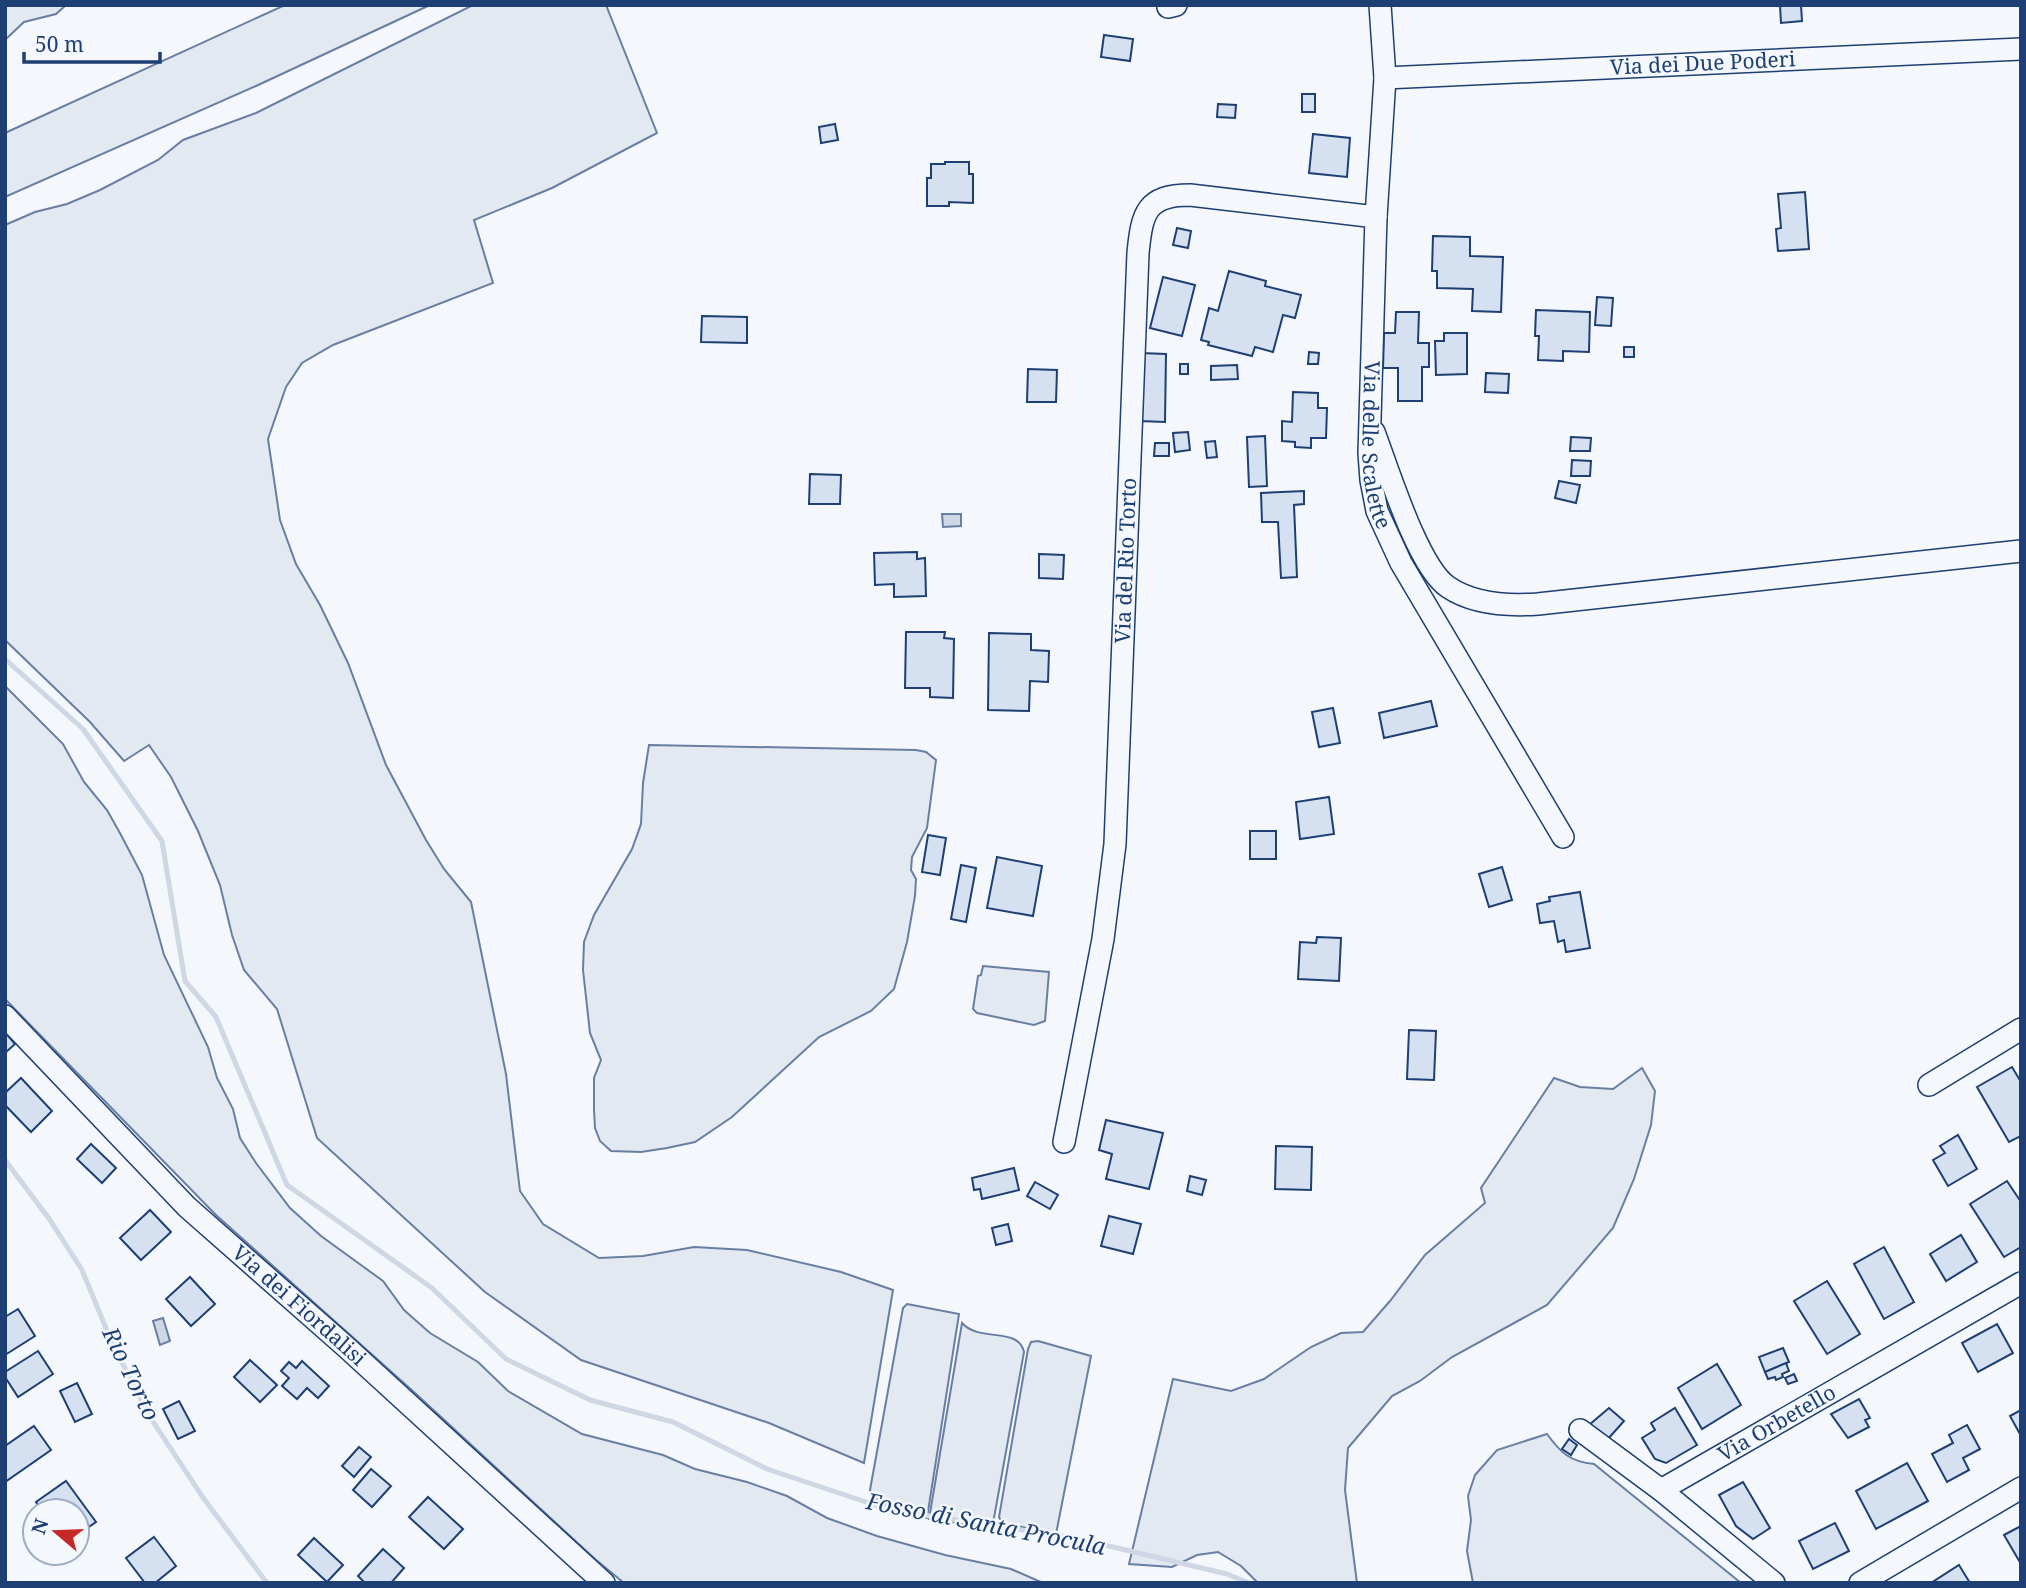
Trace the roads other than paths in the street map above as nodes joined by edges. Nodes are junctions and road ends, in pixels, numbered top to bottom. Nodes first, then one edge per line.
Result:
1 (1380, 5) edge
2 (2021, 50) edge
3 (1385, 78) junction
4 (1376, 217) junction
5 (1368, 417) junction
6 (2021, 551) edge
7 (1563, 837) dead end
8 (5, 1016) edge
9 (2021, 1029) edge
10 (1928, 1085) dead end
11 (1064, 1142) dead end
12 (2021, 1283) edge
13 (1580, 1430) dead end
14 (2021, 1488) edge
15 (1661, 1490) junction
16 (604, 1583) edge
17 (1774, 1583) edge
18 (1860, 1583) edge

1 - 3 street, Via delle Scalette
2 - 3 street, Via dei Due Poderi
3 - 4 street, Via delle Scalette
4 - 5 street, Via delle Scalette
4 - 11 street, Via del Rio Torto
5 - 6 street
5 - 7 street, Via delle Scalette
8 - 16 street, Via dei Fiordalisi
9 - 10 street
12 - 15 street, Via Orbetello
13 - 15 street
14 - 18 street
15 - 17 street

